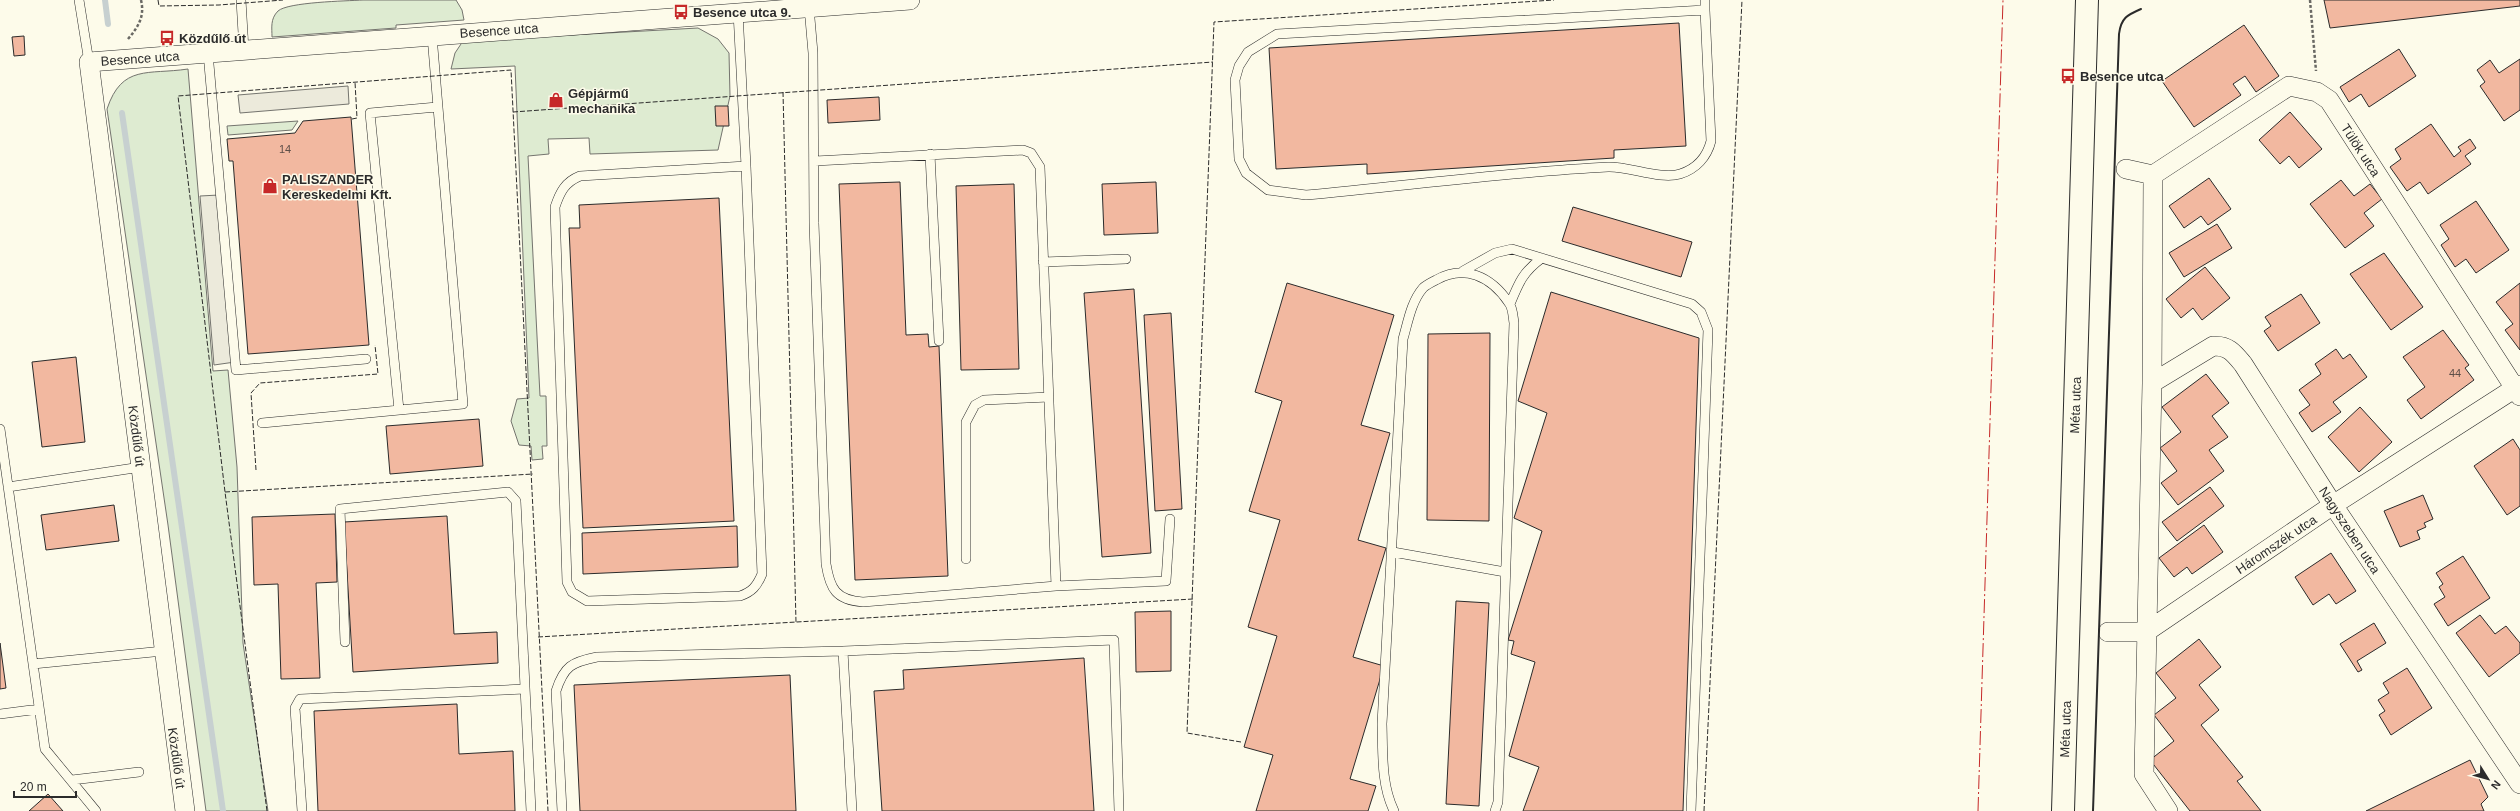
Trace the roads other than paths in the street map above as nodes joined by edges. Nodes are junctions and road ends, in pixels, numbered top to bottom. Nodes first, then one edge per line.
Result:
1 (79, 0) edge
2 (241, 0) edge
3 (910, 0) edge
4 (1705, 0) edge
5 (2087, 0) edge
6 (809, 7) junction
7 (1705, 10) junction
8 (738, 12) junction
9 (432, 36) junction
10 (244, 50) junction
11 (208, 53) junction
12 (89, 62) junction
13 (437, 107) junction
14 (930, 154) junction
15 (815, 161) junction
16 (746, 166) junction
17 (2126, 169) dead end
18 (2153, 175) junction
19 (1542, 258) junction
20 (1126, 259) dead end
21 (1044, 262) junction
22 (1463, 271) junction
23 (1510, 304) junction
24 (939, 341) dead end
25 (366, 360) dead end
26 (2152, 383) junction
27 (2518, 390) edge
28 (1049, 397) junction
29 (399, 410) junction
30 (262, 423) dead end
31 (0, 429) edge
32 (141, 467) junction
33 (8, 487) junction
34 (2333, 505) junction
35 (1170, 519) dead end
36 (1393, 552) junction
37 (966, 559) dead end
38 (1505, 572) junction
39 (1056, 586) junction
40 (2108, 632) dead end
41 (2146, 632) junction
42 (345, 642) dead end
43 (163, 651) junction
44 (843, 652) junction
45 (33, 664) junction
46 (525, 689) junction
47 (39, 709) junction
48 (0, 714) edge
49 (139, 772) dead end
50 (72, 780) junction
51 (2520, 784) edge
52 (96, 811) edge
53 (185, 811) edge
54 (302, 811) edge
55 (531, 811) edge
56 (562, 811) edge
57 (852, 811) edge
58 (1119, 811) edge
59 (1394, 811) edge
60 (1495, 811) edge
61 (1691, 811) edge
62 (2063, 811) edge
63 (2168, 811) edge

1 - 12 lane
2 - 10 lane
3 - 6 street, Besence utca
4 - 7 lane
5 - 62 main road, Méta utca
6 - 8 street, Besence utca
6 - 15 lane
7 - 7 lane
8 - 9 street, Besence utca
8 - 16 lane
9 - 10 street, Besence utca
9 - 13 lane
10 - 11 street, Besence utca
11 - 12 street, Besence utca
11 - 25 lane
12 - 32 street, Közdűlő út
13 - 29 lane
13 - 29 lane
14 - 15 lane
14 - 21 lane
14 - 24 lane
15 - 39 lane
16 - 16 lane
17 - 18 street
18 - 26 street
18 - 27 street, Tülök utca
19 - 22 lane
19 - 23 lane
19 - 61 lane
20 - 21 lane
21 - 28 lane
22 - 23 lane
22 - 36 lane
23 - 38 lane
26 - 34 street, Nagyszeben utca
26 - 41 street
27 - 34 street, Háromszék utca
28 - 37 lane
28 - 39 lane
29 - 30 lane
31 - 33 lane
32 - 33 lane
32 - 43 street, Közdűlő út
33 - 45 lane
34 - 41 street, Háromszék utca
34 - 51 street, Nagyszeben utca
35 - 39 lane
36 - 38 lane
36 - 59 lane
38 - 60 lane
40 - 41 street
41 - 63 street
42 - 46 lane
43 - 45 lane
43 - 53 street, Közdűlő út
44 - 56 lane
44 - 57 lane
44 - 58 lane
45 - 47 lane
46 - 54 lane
46 - 55 lane
47 - 48 lane
47 - 50 lane
49 - 50 lane
50 - 52 lane

